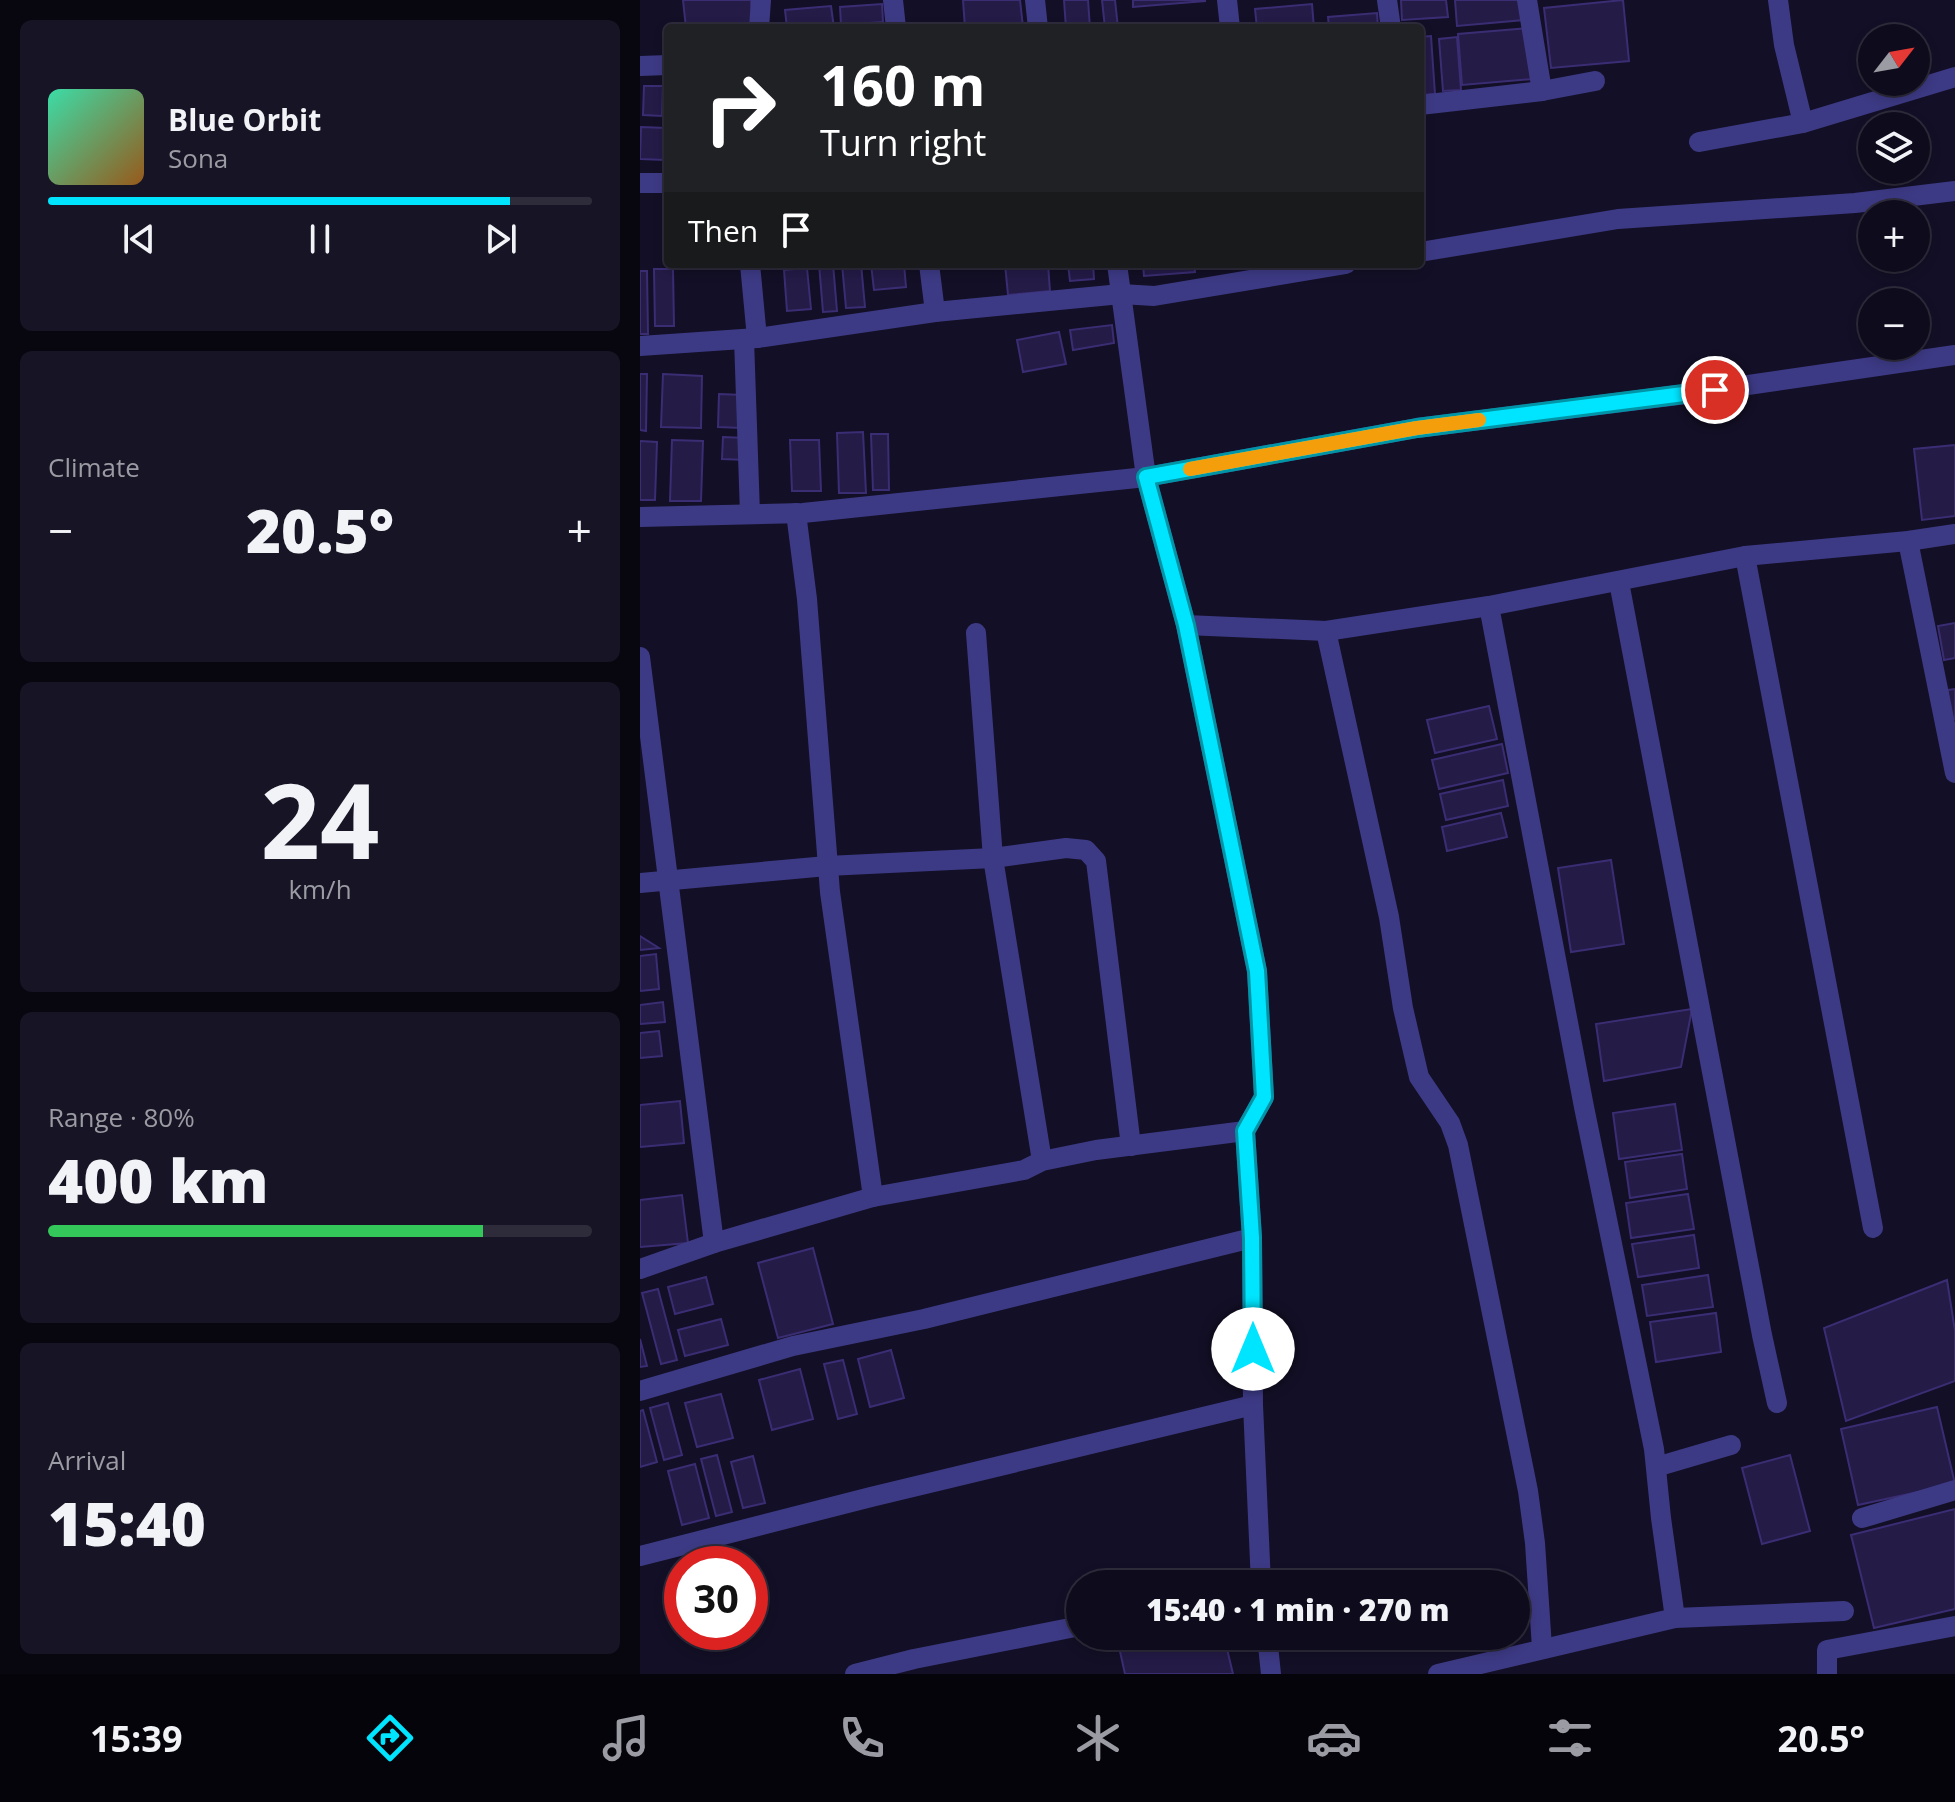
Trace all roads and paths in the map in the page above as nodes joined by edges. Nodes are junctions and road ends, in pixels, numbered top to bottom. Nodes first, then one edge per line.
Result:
1 (761, 0) edge
2 (893, 0) edge
3 (1035, 0) edge
4 (1227, 0) edge
5 (1387, 0) edge
6 (1527, 0) edge
7 (1778, 0) edge
8 (759, 24) edge
9 (896, 24) edge
10 (1038, 24) edge
11 (1230, 24) edge
12 (1390, 24) edge
13 (664, 65) edge
14 (640, 66) edge
15 (1955, 77) edge
16 (1595, 81) dead end
17 (1542, 91) junction
18 (1424, 105) edge
19 (1803, 123) junction
20 (1699, 142) dead end
21 (640, 183) edge
22 (664, 183) edge
23 (1955, 191) edge
24 (1424, 251) edge
25 (750, 268) edge
26 (930, 268) edge
27 (1118, 268) edge
28 (1322, 268) edge
29 (1121, 294) junction
30 (935, 312) junction
31 (751, 339) junction
32 (640, 346) edge
33 (1955, 355) edge
34 (1146, 477) junction
35 (796, 513) junction
36 (750, 514) junction
37 (640, 517) edge
38 (1955, 534) edge
39 (1908, 541) junction
40 (1745, 556) junction
41 (1619, 582) junction
42 (1489, 606) junction
43 (1186, 625) junction
44 (1326, 631) junction
45 (976, 633) dead end
46 (640, 657) edge
47 (1955, 773) edge
48 (993, 858) junction
49 (827, 866) junction
50 (669, 881) junction
51 (640, 883) edge
52 (1245, 1131) junction
53 (1131, 1146) junction
54 (1042, 1161) junction
55 (873, 1197) junction
56 (1873, 1228) dead end
57 (1252, 1238) junction
58 (714, 1243) junction
59 (640, 1269) edge
60 (640, 1391) edge
61 (1777, 1403) dead end
62 (1253, 1405) junction
63 (1731, 1445) dead end
64 (1656, 1467) junction
65 (1955, 1490) edge
66 (1862, 1518) dead end
67 (640, 1556) edge
68 (1260, 1570) edge
69 (1844, 1611) dead end
70 (1675, 1618) junction
71 (1955, 1626) edge
72 (1066, 1629) edge
73 (1542, 1648) junction
74 (1268, 1650) edge
75 (855, 1674) edge
76 (1271, 1674) edge
77 (1438, 1674) edge
78 (1827, 1674) edge

1 - 8 street
2 - 9 street
3 - 10 street
4 - 11 street
5 - 12 street
6 - 17 street
7 - 19 street
13 - 14 street
15 - 19 street
16 - 17 street
17 - 18 street
19 - 20 street
21 - 22 street
23 - 24 street
25 - 31 street
26 - 30 street
27 - 29 street
28 - 29 street
29 - 30 street
29 - 34 street
30 - 31 street
31 - 32 street
31 - 36 street
33 - 34 street
34 - 35 street
34 - 43 street
35 - 36 street
35 - 49 street
36 - 37 street
38 - 39 street
39 - 40 street
39 - 47 street
40 - 41 street
40 - 56 street
41 - 42 street
41 - 61 street
42 - 44 street
42 - 64 street
43 - 44 street
43 - 52 street
44 - 73 street
45 - 48 street
46 - 50 street
48 - 49 street
48 - 53 street
48 - 54 street
49 - 50 street
49 - 55 street
50 - 51 street
50 - 58 street
52 - 53 street
52 - 57 street
53 - 54 street
54 - 55 street
55 - 58 street
57 - 60 street
57 - 62 street
58 - 59 street
62 - 67 street
62 - 68 street
63 - 64 street
64 - 70 street
65 - 66 street
69 - 70 street
70 - 73 street
71 - 78 street
72 - 75 street
73 - 77 street
74 - 76 street

